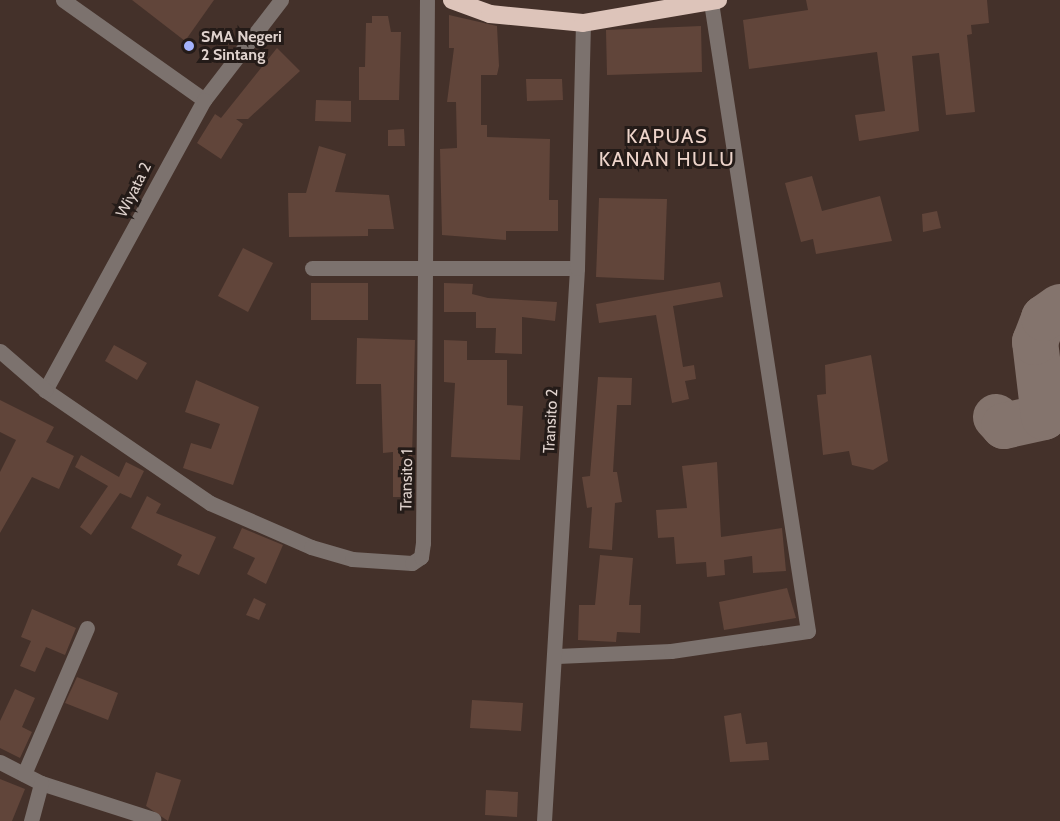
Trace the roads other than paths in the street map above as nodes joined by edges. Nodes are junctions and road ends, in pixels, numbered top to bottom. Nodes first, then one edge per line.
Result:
1 (63, 0) edge
2 (281, 0) edge
3 (427, 0) edge
4 (453, 0) edge
5 (714, 1) edge
6 (583, 23) junction
7 (204, 100) junction
8 (427, 265) junction
9 (312, 268) dead end
10 (577, 268) junction
11 (0, 351) edge
12 (45, 390) junction
13 (87, 628) dead end
14 (557, 656) junction
15 (0, 762) edge
16 (24, 774) junction
17 (41, 783) junction
18 (153, 819) dead end
19 (32, 821) edge
20 (544, 821) edge

1 - 7 street
2 - 7 street, Wiyata 2
3 - 8 street, Transito 1
4 - 6 highway
5 - 6 highway
5 - 14 street
6 - 10 street, Transito 2
7 - 12 street, Wiyata 2
8 - 9 street
8 - 10 street
8 - 12 street, Transito 1
10 - 14 street, Transito 2
11 - 12 street
13 - 16 street
14 - 20 street, Transito 2
15 - 16 street
16 - 17 street
17 - 18 street
17 - 19 street

